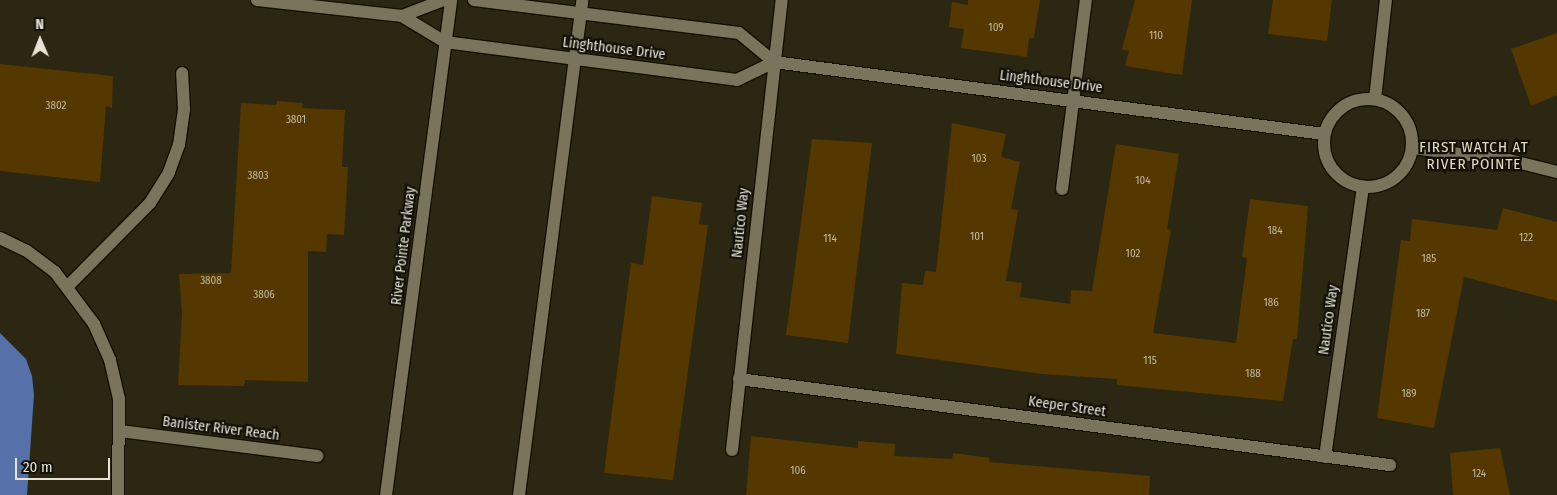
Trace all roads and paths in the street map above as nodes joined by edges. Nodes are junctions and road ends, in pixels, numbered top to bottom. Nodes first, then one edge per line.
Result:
1 (257, 0) edge
2 (444, 0) edge
3 (451, 0) edge
4 (474, 0) edge
5 (782, 0) edge
6 (1086, 0) edge
7 (1386, 0) edge
8 (581, 6) edge
9 (402, 16) junction
10 (445, 42) junction
11 (573, 59) junction
12 (774, 62) junction
13 (182, 73) dead end
14 (1375, 99) junction
15 (1073, 100) junction
16 (1324, 134) junction
17 (1412, 148) junction
18 (1557, 172) edge
19 (1363, 187) junction
20 (1062, 189) dead end
21 (0, 238) edge
22 (68, 286) junction
23 (740, 379) junction
24 (120, 431) junction
25 (732, 450) dead end
26 (317, 456) dead end
27 (1325, 457) junction
28 (1390, 465) dead end
29 (118, 495) edge
30 (386, 495) edge
31 (519, 495) edge

1 - 9 street
2 - 9 street
3 - 10 street, River Pointe Parkway
4 - 8 street
5 - 12 street, Nautico Way
6 - 15 street
7 - 14 street
8 - 11 street
8 - 12 street
9 - 10 street
10 - 11 street, Linghthouse Drive
10 - 30 street, River Pointe Parkway
11 - 12 street, Linghthouse Drive
11 - 31 street
12 - 15 street, Linghthouse Drive
12 - 23 street, Nautico Way
13 - 22 street
14 - 16 street
14 - 17 street
15 - 16 street, Linghthouse Drive
15 - 20 street
16 - 19 street
17 - 18 street
17 - 19 street
19 - 27 street, Nautico Way
21 - 22 street
22 - 24 street
23 - 25 street, Nautico Way
23 - 27 street, Keeper Street
24 - 26 street, Banister River Reach
24 - 29 street
27 - 28 street, Keeper Street

